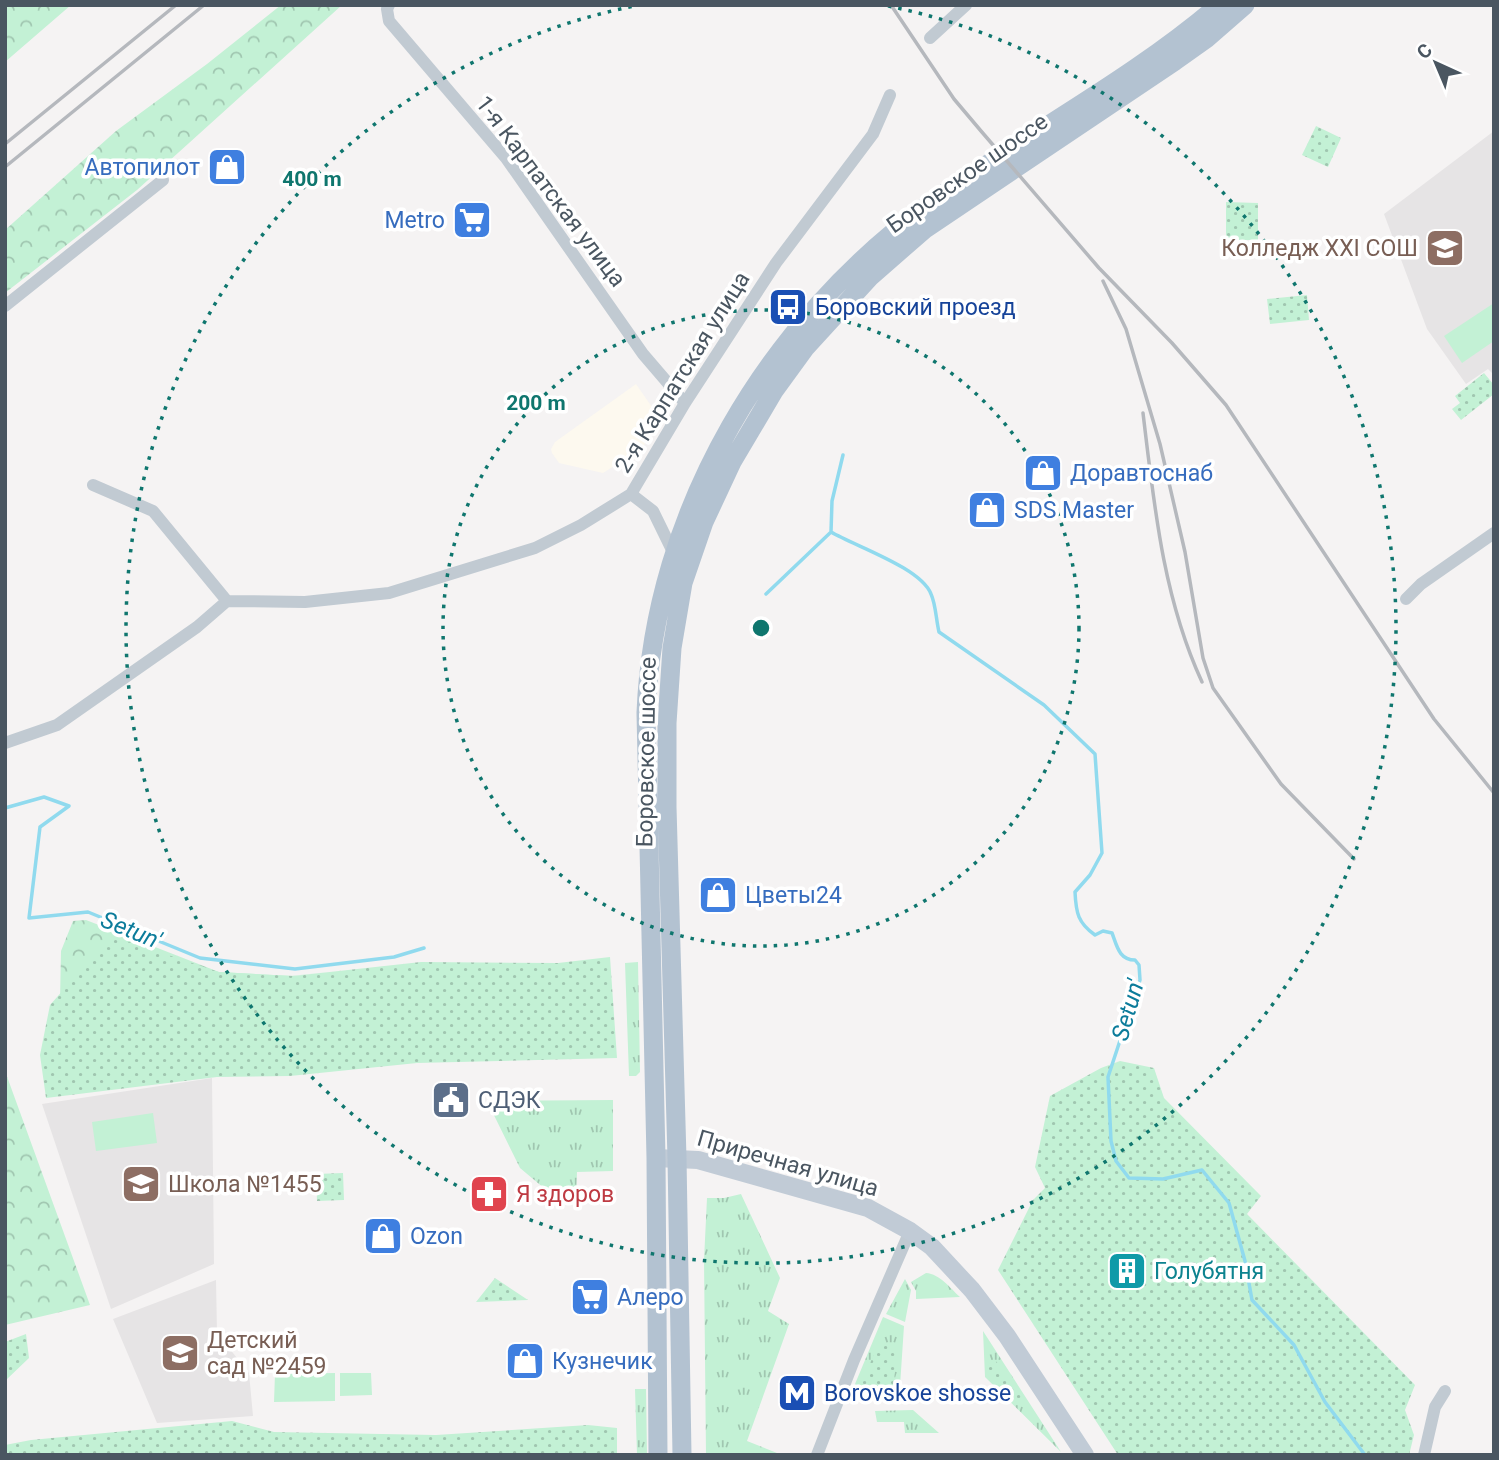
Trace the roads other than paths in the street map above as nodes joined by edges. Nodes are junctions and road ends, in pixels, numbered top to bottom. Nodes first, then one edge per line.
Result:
1 (389, 5) edge
2 (966, 5) edge
3 (1219, 5) edge
4 (1245, 5) edge
5 (930, 38) dead end
6 (890, 95) dead end
7 (163, 180) dead end
8 (5, 306) edge
9 (685, 403) junction
10 (93, 485) dead end
11 (631, 494) junction
12 (1494, 533) edge
13 (674, 554) junction
14 (1406, 599) dead end
15 (227, 601) junction
16 (5, 743) edge
17 (656, 1158) junction
18 (677, 1158) junction
19 (910, 1231) junction
20 (1445, 1391) dead end
21 (658, 1455) edge
22 (682, 1455) edge
23 (817, 1455) edge
24 (1085, 1455) edge
25 (1423, 1455) edge

1 - 9 street, 1-я Карпатская улица
2 - 5 street
3 - 13 main road, Боровское шоссе
4 - 18 main road, Боровское шоссе
6 - 9 street, 2-я Карпатская улица
7 - 8 street
9 - 11 street, 2-я Карпатская улица
10 - 15 street
11 - 13 street
11 - 15 street, 2-я Карпатская улица
12 - 14 street
13 - 17 main road, Боровское шоссе
15 - 16 street
17 - 18 street, Приречная улица
17 - 21 main road, Боровское шоссе
18 - 19 street, Приречная улица
18 - 22 main road, Боровское шоссе
19 - 23 street
19 - 24 street, Приречная улица
20 - 25 street

